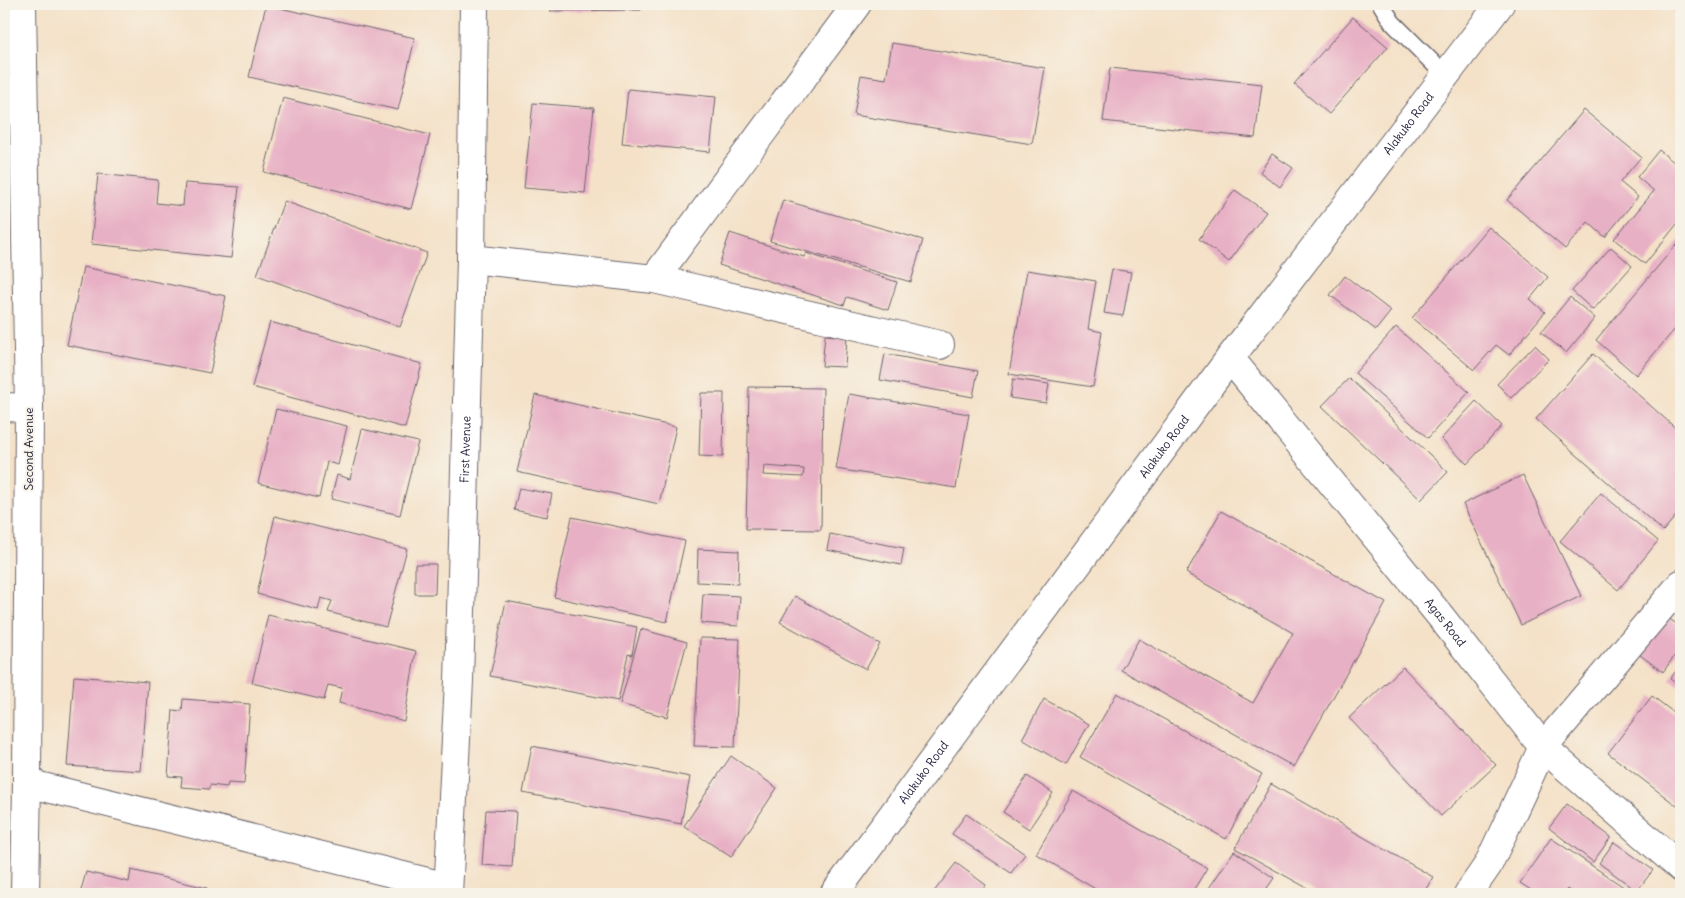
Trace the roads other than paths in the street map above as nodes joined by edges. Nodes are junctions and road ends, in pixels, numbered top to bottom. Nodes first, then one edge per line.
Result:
1 (22, 4) edge
2 (474, 4) edge
3 (857, 4) edge
4 (1381, 4) edge
5 (1500, 4) edge
6 (1446, 76) junction
7 (471, 259) junction
8 (654, 279) junction
9 (940, 345) dead end
10 (1230, 358) junction
11 (17, 407) edge
12 (1681, 584) edge
13 (1543, 747) junction
14 (28, 783) junction
15 (1681, 868) edge
16 (448, 891) edge
17 (24, 894) edge
18 (834, 894) edge
19 (1468, 894) edge

1 - 11 street, Second Avenue
2 - 7 street, First Avenue
3 - 8 street
4 - 6 lane
5 - 6 street, Alakuko Road
6 - 10 street, Alakuko Road
7 - 8 street
7 - 16 street, First Avenue
8 - 9 street
10 - 13 street, Agas Road
10 - 18 street, Alakuko Road
11 - 14 street, Second Avenue
12 - 13 street
13 - 15 street, Agas Road
13 - 19 street
14 - 16 street
14 - 17 street, Second Avenue

